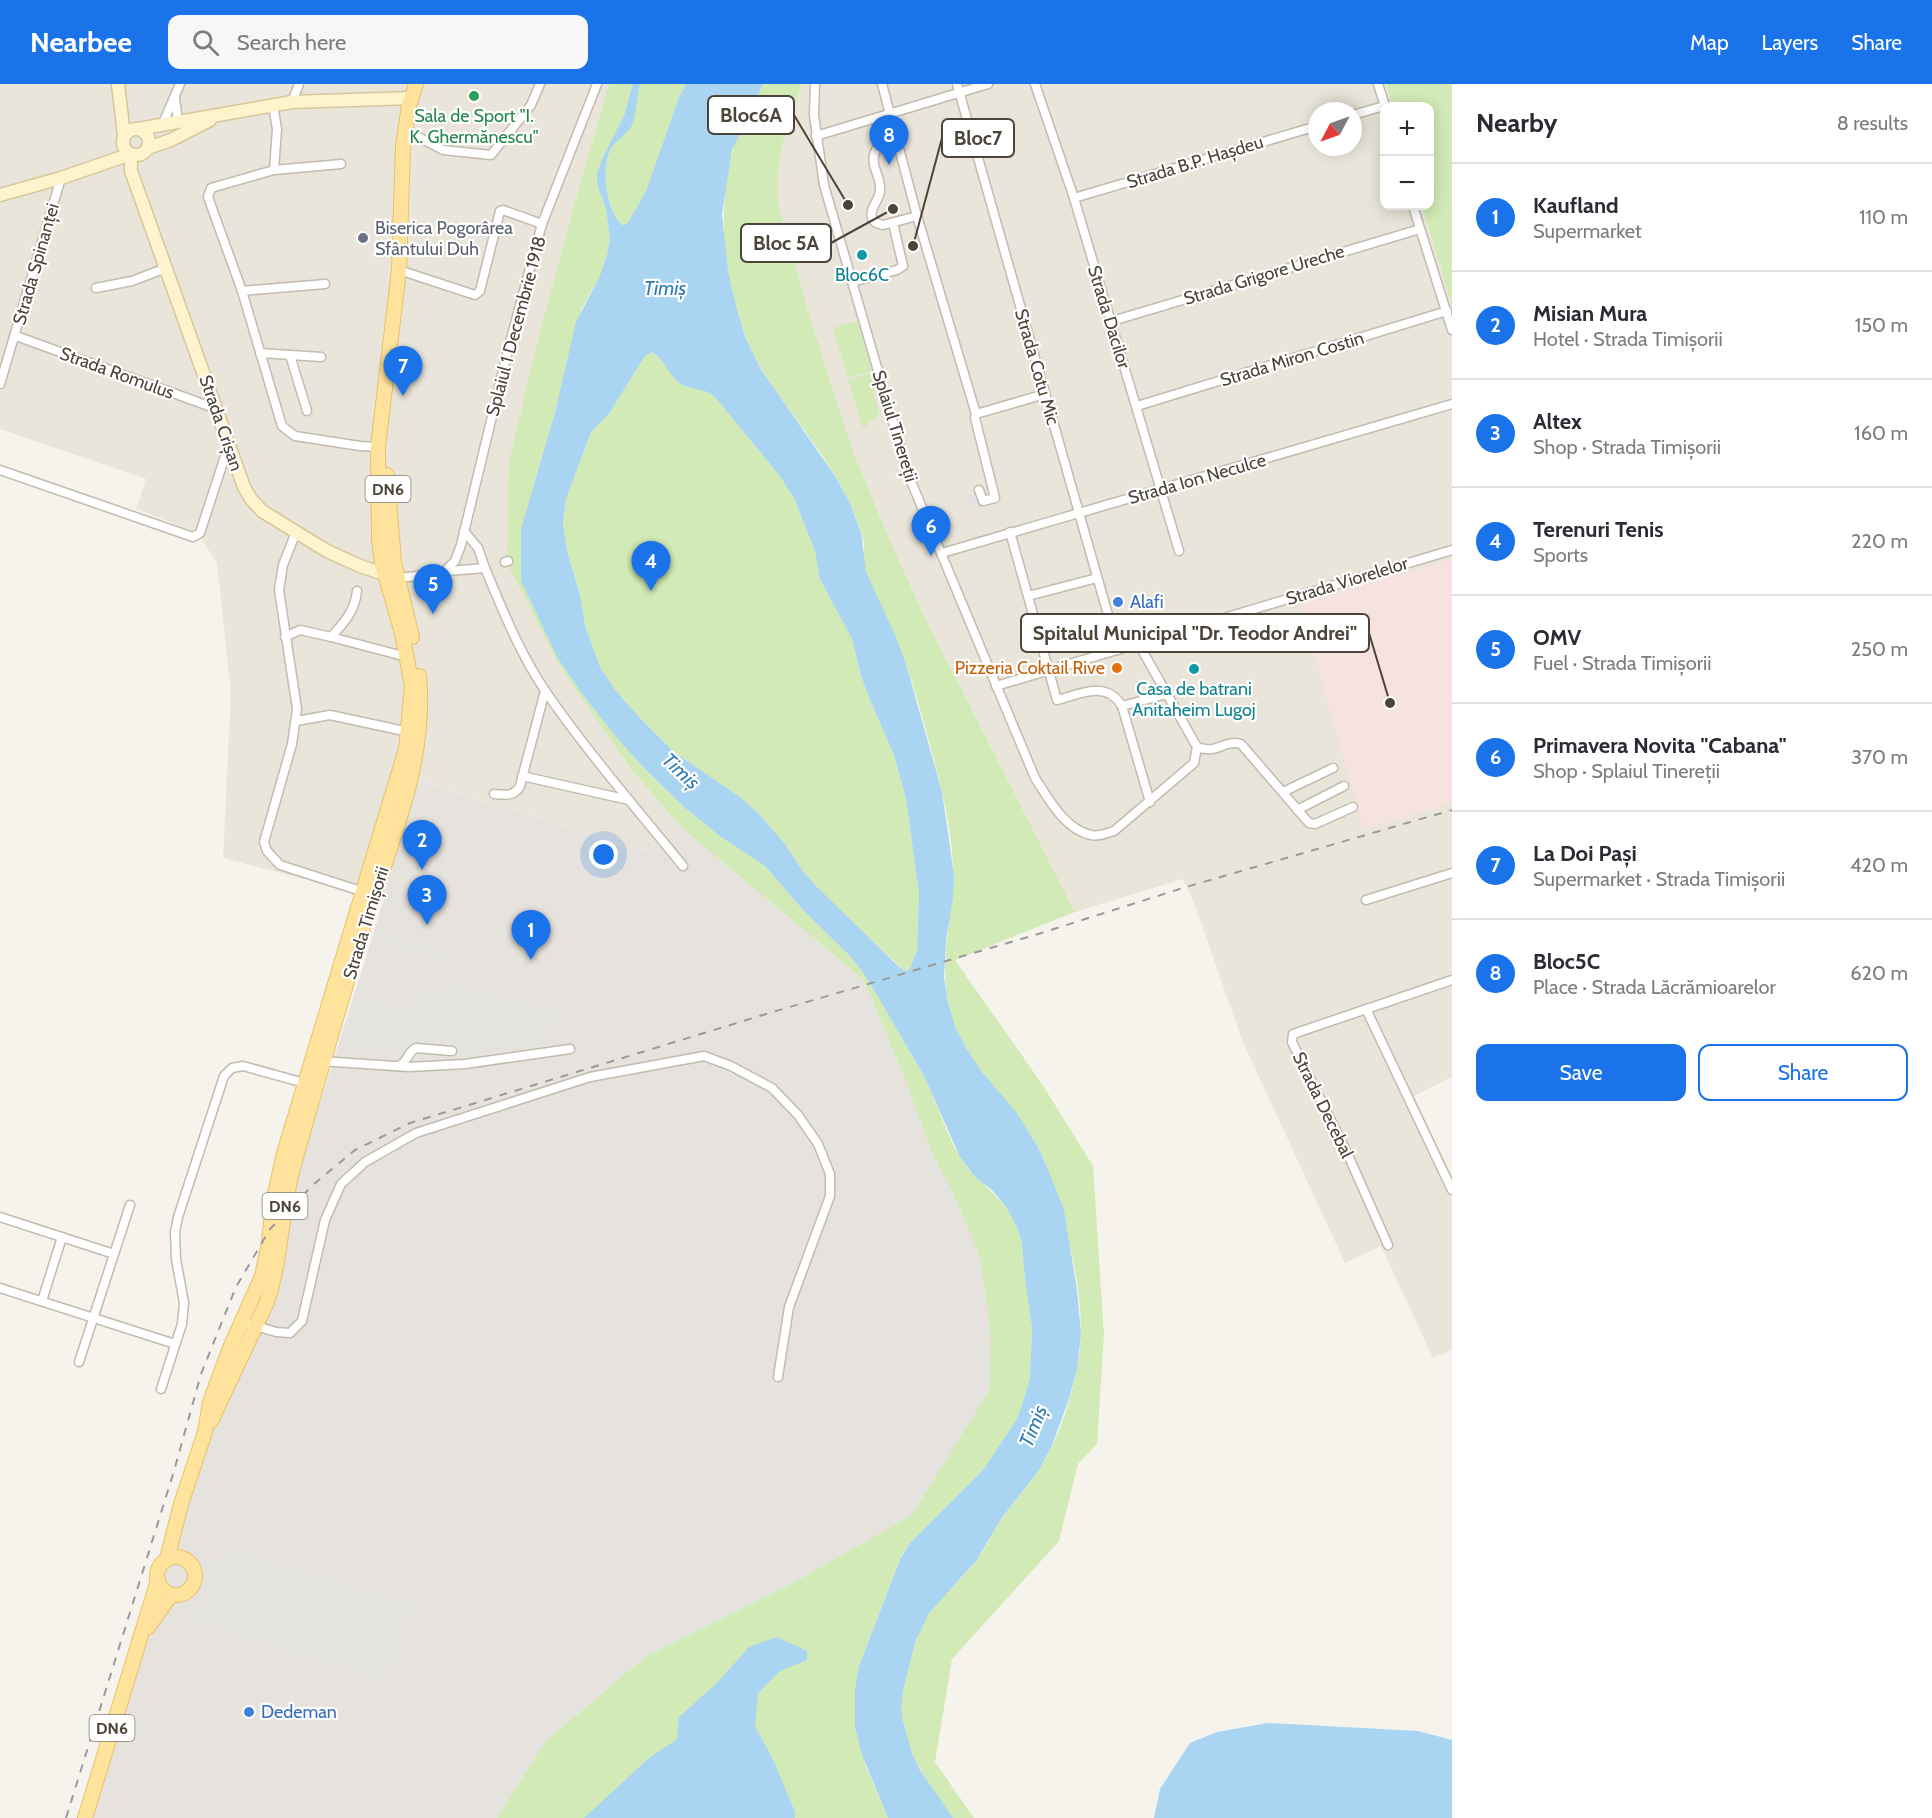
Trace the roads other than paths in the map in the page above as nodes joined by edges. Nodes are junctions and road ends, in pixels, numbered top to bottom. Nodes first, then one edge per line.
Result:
1 (118, 84) edge
2 (180, 84) edge
3 (298, 84) edge
4 (416, 84) edge
5 (540, 84) edge
6 (597, 84) edge
7 (816, 84) edge
8 (882, 84) edge
9 (988, 84) edge
10 (1035, 84) edge
11 (1378, 84) edge
12 (958, 88) edge
13 (120, 98) junction
14 (175, 98) junction
15 (411, 98) junction
16 (292, 102) junction
17 (1383, 102) edge
18 (273, 105) junction
19 (1380, 107) edge
20 (1362, 112) edge
21 (889, 114) junction
22 (219, 116) junction
23 (178, 121) junction
24 (163, 123) junction
25 (138, 128) junction
26 (1308, 129) edge
27 (405, 130) junction
28 (816, 136) junction
29 (123, 139) junction
30 (171, 140) junction
31 (896, 142) junction
32 (139, 152) junction
33 (341, 164) dead end
34 (100, 165) junction
35 (274, 170) junction
36 (61, 178) junction
37 (0, 195) edge
38 (1074, 198) junction
39 (1414, 210) edge
40 (917, 216) junction
41 (892, 222) junction
42 (542, 224) junction
43 (1420, 229) junction
44 (166, 268) junction
45 (399, 270) junction
46 (852, 282) junction
47 (324, 284) dead end
48 (96, 288) dead end
49 (242, 291) junction
50 (1447, 311) junction
51 (1109, 322) junction
52 (1452, 330) edge
53 (15, 336) junction
54 (260, 353) junction
55 (290, 355) junction
56 (321, 357) dead end
57 (0, 384) edge
58 (1045, 394) junction
59 (384, 398) junction
60 (1452, 405) edge
61 (1137, 406) junction
62 (218, 410) junction
63 (307, 411) dead end
64 (976, 414) junction
65 (229, 443) junction
66 (378, 447) junction
67 (0, 470) edge
68 (1161, 489) junction
69 (979, 490) dead end
70 (1079, 512) junction
71 (464, 531) junction
72 (296, 532) junction
73 (1011, 532) junction
74 (1452, 550) edge
75 (1179, 551) dead end
76 (942, 553) junction
77 (485, 568) junction
78 (448, 571) junction
79 (384, 575) junction
80 (399, 578) junction
81 (1097, 578) junction
82 (357, 591) dead end
83 (1028, 596) junction
84 (285, 637) junction
85 (331, 637) junction
86 (1138, 644) junction
87 (1118, 650) junction
88 (407, 657) junction
89 (1048, 670) junction
90 (996, 686) junction
91 (545, 691) junction
92 (1167, 694) junction
93 (1122, 706) junction
94 (296, 721) junction
95 (409, 732) junction
96 (1197, 747) junction
97 (1332, 768) dead end
98 (610, 776) junction
99 (522, 777) junction
100 (1344, 786) dead end
101 (1283, 792) junction
102 (494, 794) dead end
103 (607, 795) junction
104 (629, 800) junction
105 (1150, 802) junction
106 (1353, 807) dead end
107 (1297, 810) junction
108 (683, 866) dead end
109 (1452, 873) edge
110 (364, 892) junction
111 (1366, 900) dead end
112 (1452, 980) edge
113 (1366, 1009) junction
114 (570, 1049) dead end
115 (452, 1052) dead end
116 (318, 1061) junction
117 (397, 1066) junction
118 (311, 1085) junction
119 (1452, 1190) edge
120 (130, 1205) dead end
121 (0, 1217) edge
122 (62, 1237) junction
123 (1388, 1245) dead end
124 (114, 1254) junction
125 (0, 1288) edge
126 (42, 1301) junction
127 (93, 1318) junction
128 (249, 1324) junction
129 (175, 1344) junction
130 (79, 1362) dead end
131 (778, 1377) dead end
132 (161, 1389) dead end
133 (176, 1526) junction
134 (167, 1559) junction
135 (188, 1560) junction
136 (158, 1580) junction
137 (171, 1594) junction
138 (141, 1639) junction
139 (85, 1818) edge

1 - 13 street
2 - 14 street
3 - 16 street
4 - 15 main road, Strada Timișorii / DN6
5 - 27 street
6 - 42 street, Splaiul 1 Decembrie 1918
7 - 28 street, Splaiul Tinereții
8 - 21 street
9 - 12 street
10 - 38 street, Strada Dacilor
11 - 17 street
12 - 21 street
12 - 58 street, Strada Cotu Mic
13 - 25 street
13 - 29 street
14 - 23 street
14 - 24 street
15 - 16 street
15 - 27 main road, Strada Timișorii / DN6
16 - 18 street
18 - 22 street
18 - 35 street
19 - 20 street
21 - 28 street
21 - 31 street
22 - 23 street
22 - 30 street
23 - 24 street
23 - 30 street
24 - 25 street
25 - 29 street
25 - 32 street
26 - 38 street, Strada B.P. Hașdeu
27 - 45 main road, Strada Timișorii / DN6
28 - 46 street, Splaiul Tinereții
29 - 32 street
29 - 34 street
30 - 32 street
31 - 40 street
31 - 41 street
32 - 34 street
32 - 44 street, Strada Crișan
33 - 35 street
34 - 36 street
35 - 49 street
36 - 37 street
36 - 53 street, Strada Spinanței
38 - 51 street, Strada Dacilor
39 - 43 street
40 - 41 street
40 - 64 street
41 - 46 street
42 - 45 street
42 - 71 street, Splaiul 1 Decembrie 1918
43 - 50 street
43 - 51 street, Strada Grigore Ureche
44 - 48 street
44 - 62 street, Strada Crișan
45 - 59 main road, Strada Timișorii / DN6
46 - 76 street, Splaiul Tinereții
47 - 49 street
49 - 54 street
50 - 52 street
50 - 61 street, Strada Miron Costin
51 - 61 street, Strada Dacilor
53 - 57 street, Strada Spinanței
53 - 62 street, Strada Romulus
54 - 55 street
54 - 66 street
55 - 56 street
55 - 63 street
58 - 64 street
58 - 70 street, Strada Cotu Mic
59 - 66 main road, Strada Timișorii / DN6
59 - 80 main road, Strada Timișorii / DN6
60 - 68 street, Strada Ion Neculce
61 - 68 street, Strada Dacilor
62 - 65 street, Strada Crișan
64 - 69 street
65 - 67 street
65 - 72 street, Strada Crișan
66 - 79 main road, Strada Timișorii / DN6
68 - 70 street, Strada Ion Neculce
68 - 75 street, Strada Dacilor
70 - 73 street, Strada Ion Neculce
70 - 81 street, Strada Cotu Mic
71 - 77 street
71 - 78 street, Splaiul 1 Decembrie 1918
72 - 79 street, Strada Crișan
72 - 84 street
73 - 76 street, Strada Ion Neculce
73 - 83 street
74 - 86 street, Strada Viorelelor
76 - 90 street, Splaiul Tinereții
77 - 78 street
77 - 91 street
78 - 80 street
79 - 80 street, Strada Crișan
79 - 88 main road, Strada Timișorii / DN6
80 - 116 main road, Strada Timișorii / DN6
81 - 83 street
81 - 87 street, Strada Cotu Mic
82 - 85 street
83 - 89 street
84 - 85 street
84 - 94 street
85 - 88 street
86 - 87 street, Strada Viorelelor
86 - 92 street
87 - 89 street, Strada Viorelelor
88 - 95 main road, Strada Timișorii / DN6
89 - 90 street, Strada Viorelelor
89 - 93 street
90 - 105 street, Splaiul Tinereții
91 - 98 street
91 - 99 street
92 - 93 street
92 - 96 street
93 - 105 street
94 - 95 street
94 - 110 street
95 - 110 main road, Strada Timișorii / DN6
96 - 101 street
96 - 105 street
97 - 101 street
98 - 103 street
98 - 104 street
99 - 102 street
99 - 103 street
100 - 107 street
101 - 107 street
103 - 104 street
104 - 108 street
106 - 107 street
109 - 111 street
110 - 116 main road, Strada Timișorii / DN6
112 - 113 street, Strada Decebal
113 - 119 street
113 - 123 street, Strada Decebal
114 - 117 street
115 - 117 street
116 - 117 street
116 - 118 main road, Strada Timișorii / DN6
118 - 128 main road, Strada Timișorii / DN6
118 - 129 street
120 - 124 street
121 - 122 street
122 - 124 street
122 - 126 street
124 - 127 street
125 - 126 street
126 - 127 street
127 - 129 street
127 - 130 street
128 - 131 street
128 - 133 main road, Strada Timișorii / DN6
129 - 132 street
133 - 134 main road, Strada Timișorii / DN6
133 - 135 main road
134 - 135 main road
134 - 136 main road
135 - 137 main road
136 - 137 main road
136 - 138 main road, DN6
137 - 138 main road, DN6
138 - 139 main road, DN6

